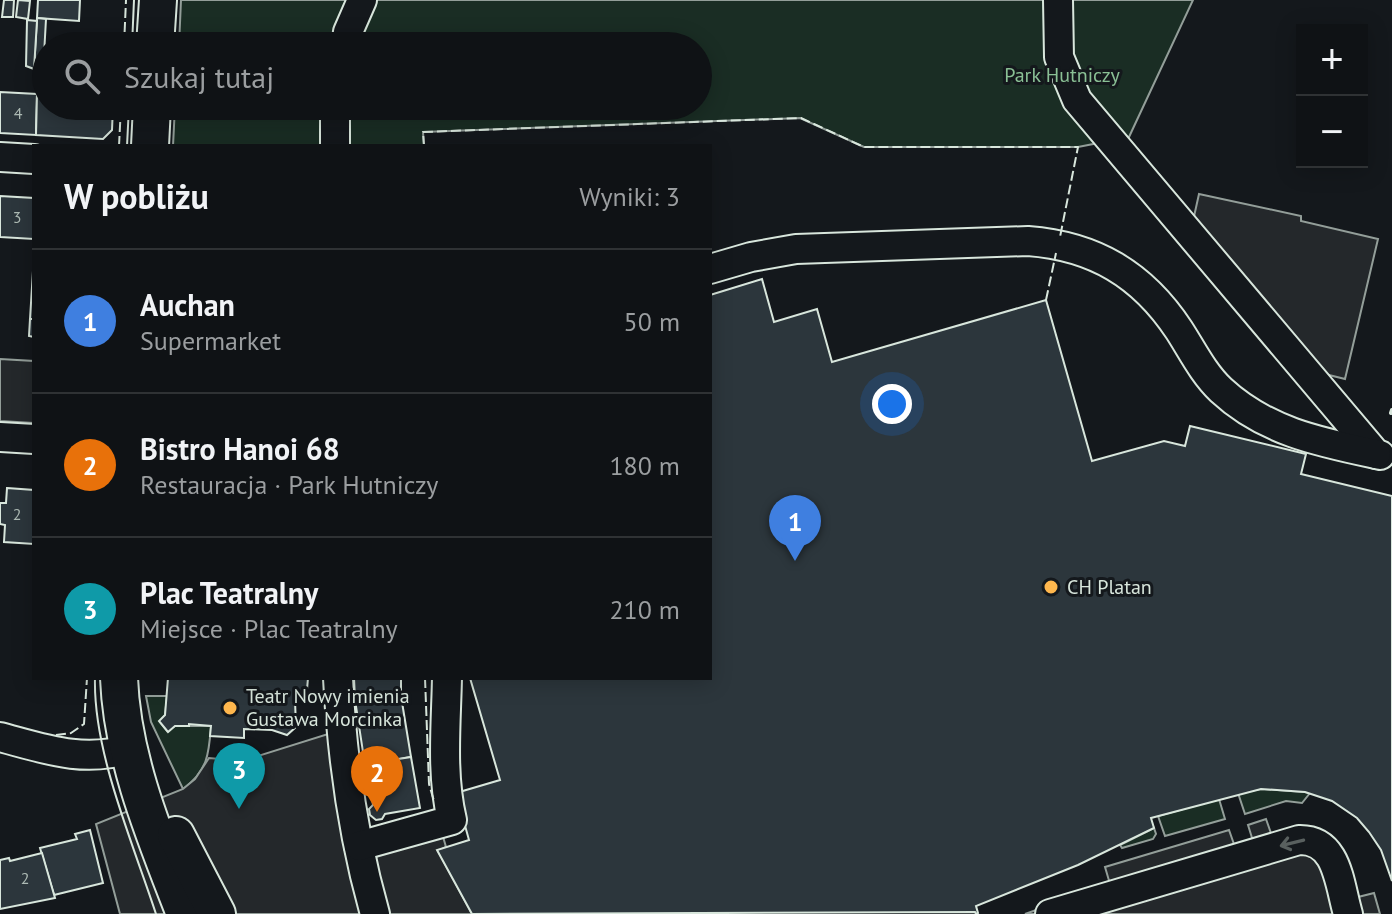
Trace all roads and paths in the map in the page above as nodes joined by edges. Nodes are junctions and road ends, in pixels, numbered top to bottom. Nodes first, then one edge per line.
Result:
1 (158, 0) edge
2 (362, 0) edge
3 (1058, 0) edge
4 (156, 32) edge
5 (348, 32) edge
6 (151, 120) edge
7 (335, 120) edge
8 (150, 144) edge
9 (335, 144) edge
10 (0, 157) edge
11 (32, 159) edge
12 (712, 268) edge
13 (0, 437) edge
14 (32, 439) edge
15 (1384, 456) edge
16 (119, 680) edge
17 (338, 680) edge
18 (447, 680) edge
19 (0, 737) edge
20 (129, 749) junction
21 (359, 846) junction
22 (185, 914) edge
23 (217, 914) edge
24 (375, 914) edge
25 (1050, 914) edge
26 (1348, 914) edge

1 - 4 main road
2 - 5 street
3 - 15 street
6 - 8 main road
7 - 9 street
10 - 11 street
12 - 15 street
13 - 14 street
16 - 20 main road
17 - 21 street
18 - 21 street
19 - 20 street
20 - 22 main road
20 - 23 main road
21 - 24 street
26 -> 25 street

